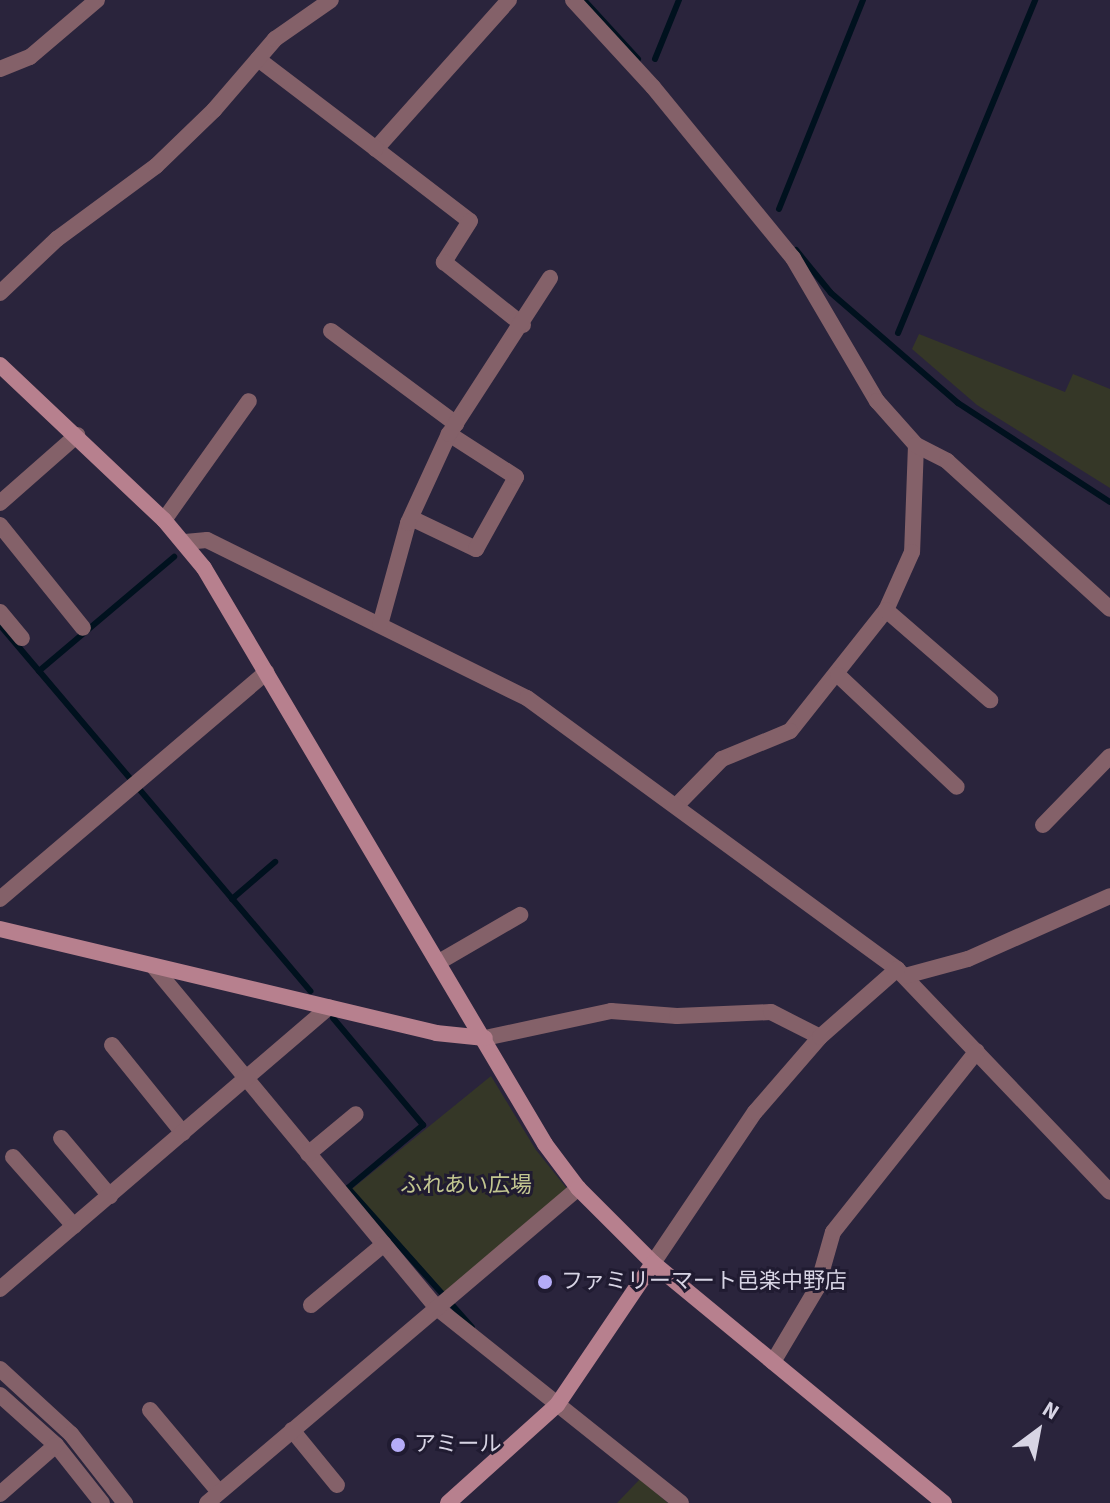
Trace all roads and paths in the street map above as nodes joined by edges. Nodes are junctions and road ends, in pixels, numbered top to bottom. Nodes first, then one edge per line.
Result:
1 (97, 0) edge
2 (331, 0) edge
3 (509, 0) edge
4 (573, 0) edge
5 (258, 59) junction
6 (0, 69) edge
7 (376, 149) junction
8 (550, 278) dead end
9 (0, 293) edge
10 (523, 325) junction
11 (331, 331) dead end
12 (0, 365) edge
13 (249, 401) dead end
14 (453, 429) junction
15 (77, 435) junction
16 (916, 445) junction
17 (0, 503) edge
18 (411, 518) junction
19 (164, 520) junction
20 (0, 525) edge
21 (185, 542) junction
22 (1110, 609) edge
23 (886, 610) junction
24 (0, 612) edge
25 (380, 625) junction
26 (83, 628) dead end
27 (22, 638) dead end
28 (267, 672) junction
29 (838, 675) junction
30 (990, 700) dead end
31 (1110, 756) edge
32 (957, 787) dead end
33 (677, 805) junction
34 (1043, 825) dead end
35 (1110, 896) edge
36 (0, 899) edge
37 (520, 915) dead end
38 (0, 929) edge
39 (439, 962) junction
40 (153, 966) junction
41 (901, 973) junction
42 (329, 1007) junction
43 (820, 1037) junction
44 (485, 1038) junction
45 (112, 1045) dead end
46 (977, 1051) junction
47 (246, 1080) junction
48 (356, 1114) dead end
49 (183, 1133) junction
50 (61, 1138) dead end
51 (308, 1154) junction
52 (13, 1157) dead end
53 (578, 1188) junction
54 (1110, 1192) edge
55 (110, 1196) junction
56 (74, 1226) junction
57 (384, 1244) junction
58 (653, 1263) junction
59 (0, 1289) edge
60 (311, 1305) dead end
61 (437, 1308) junction
62 (773, 1362) junction
63 (0, 1369) edge
64 (0, 1395) edge
65 (557, 1405) junction
66 (150, 1410) dead end
67 (292, 1430) junction
68 (56, 1445) junction
69 (337, 1485) dead end
70 (0, 1494) edge
71 (213, 1498) edge
72 (102, 1503) edge
73 (125, 1503) edge
74 (448, 1503) edge
75 (681, 1503) edge
76 (944, 1503) edge

1 - 6 street
2 - 5 street
3 - 7 street
4 - 16 street
5 - 7 street
5 - 9 street
7 - 10 street
8 - 10 street
10 - 14 street
11 - 14 street
12 - 15 street
13 - 19 street
14 - 18 street
14 - 18 street
15 - 17 street
15 - 19 street
16 - 22 street
16 - 23 street
18 - 25 street
19 - 21 street
20 - 26 street
21 - 25 street
21 - 28 street
23 - 29 street
23 - 30 street
24 - 27 street
25 - 33 street
28 - 36 street
28 - 39 street
29 - 32 street
29 - 33 street
31 - 34 street
33 - 41 street
35 - 41 street
37 - 39 street
38 - 40 street
39 - 44 street
40 - 42 street
40 - 47 street
41 - 43 street
41 - 46 street
42 - 44 street
42 - 47 street
43 - 44 street
43 - 58 street
44 - 53 street
45 - 49 street
46 - 54 street
46 - 62 street
47 - 49 street
47 - 51 street
48 - 51 street
49 - 55 street
50 - 55 street
51 - 57 street
52 - 56 street
53 - 58 street
53 - 61 street
55 - 56 street
56 - 59 street
57 - 60 street
57 - 61 street
58 - 62 street
58 - 65 street
61 - 65 street
61 - 67 street
62 - 76 street
63 - 73 street
64 - 68 street
65 - 74 street
65 - 75 street
66 - 71 street
67 - 69 street
67 - 71 street
68 - 70 street
68 - 72 street

